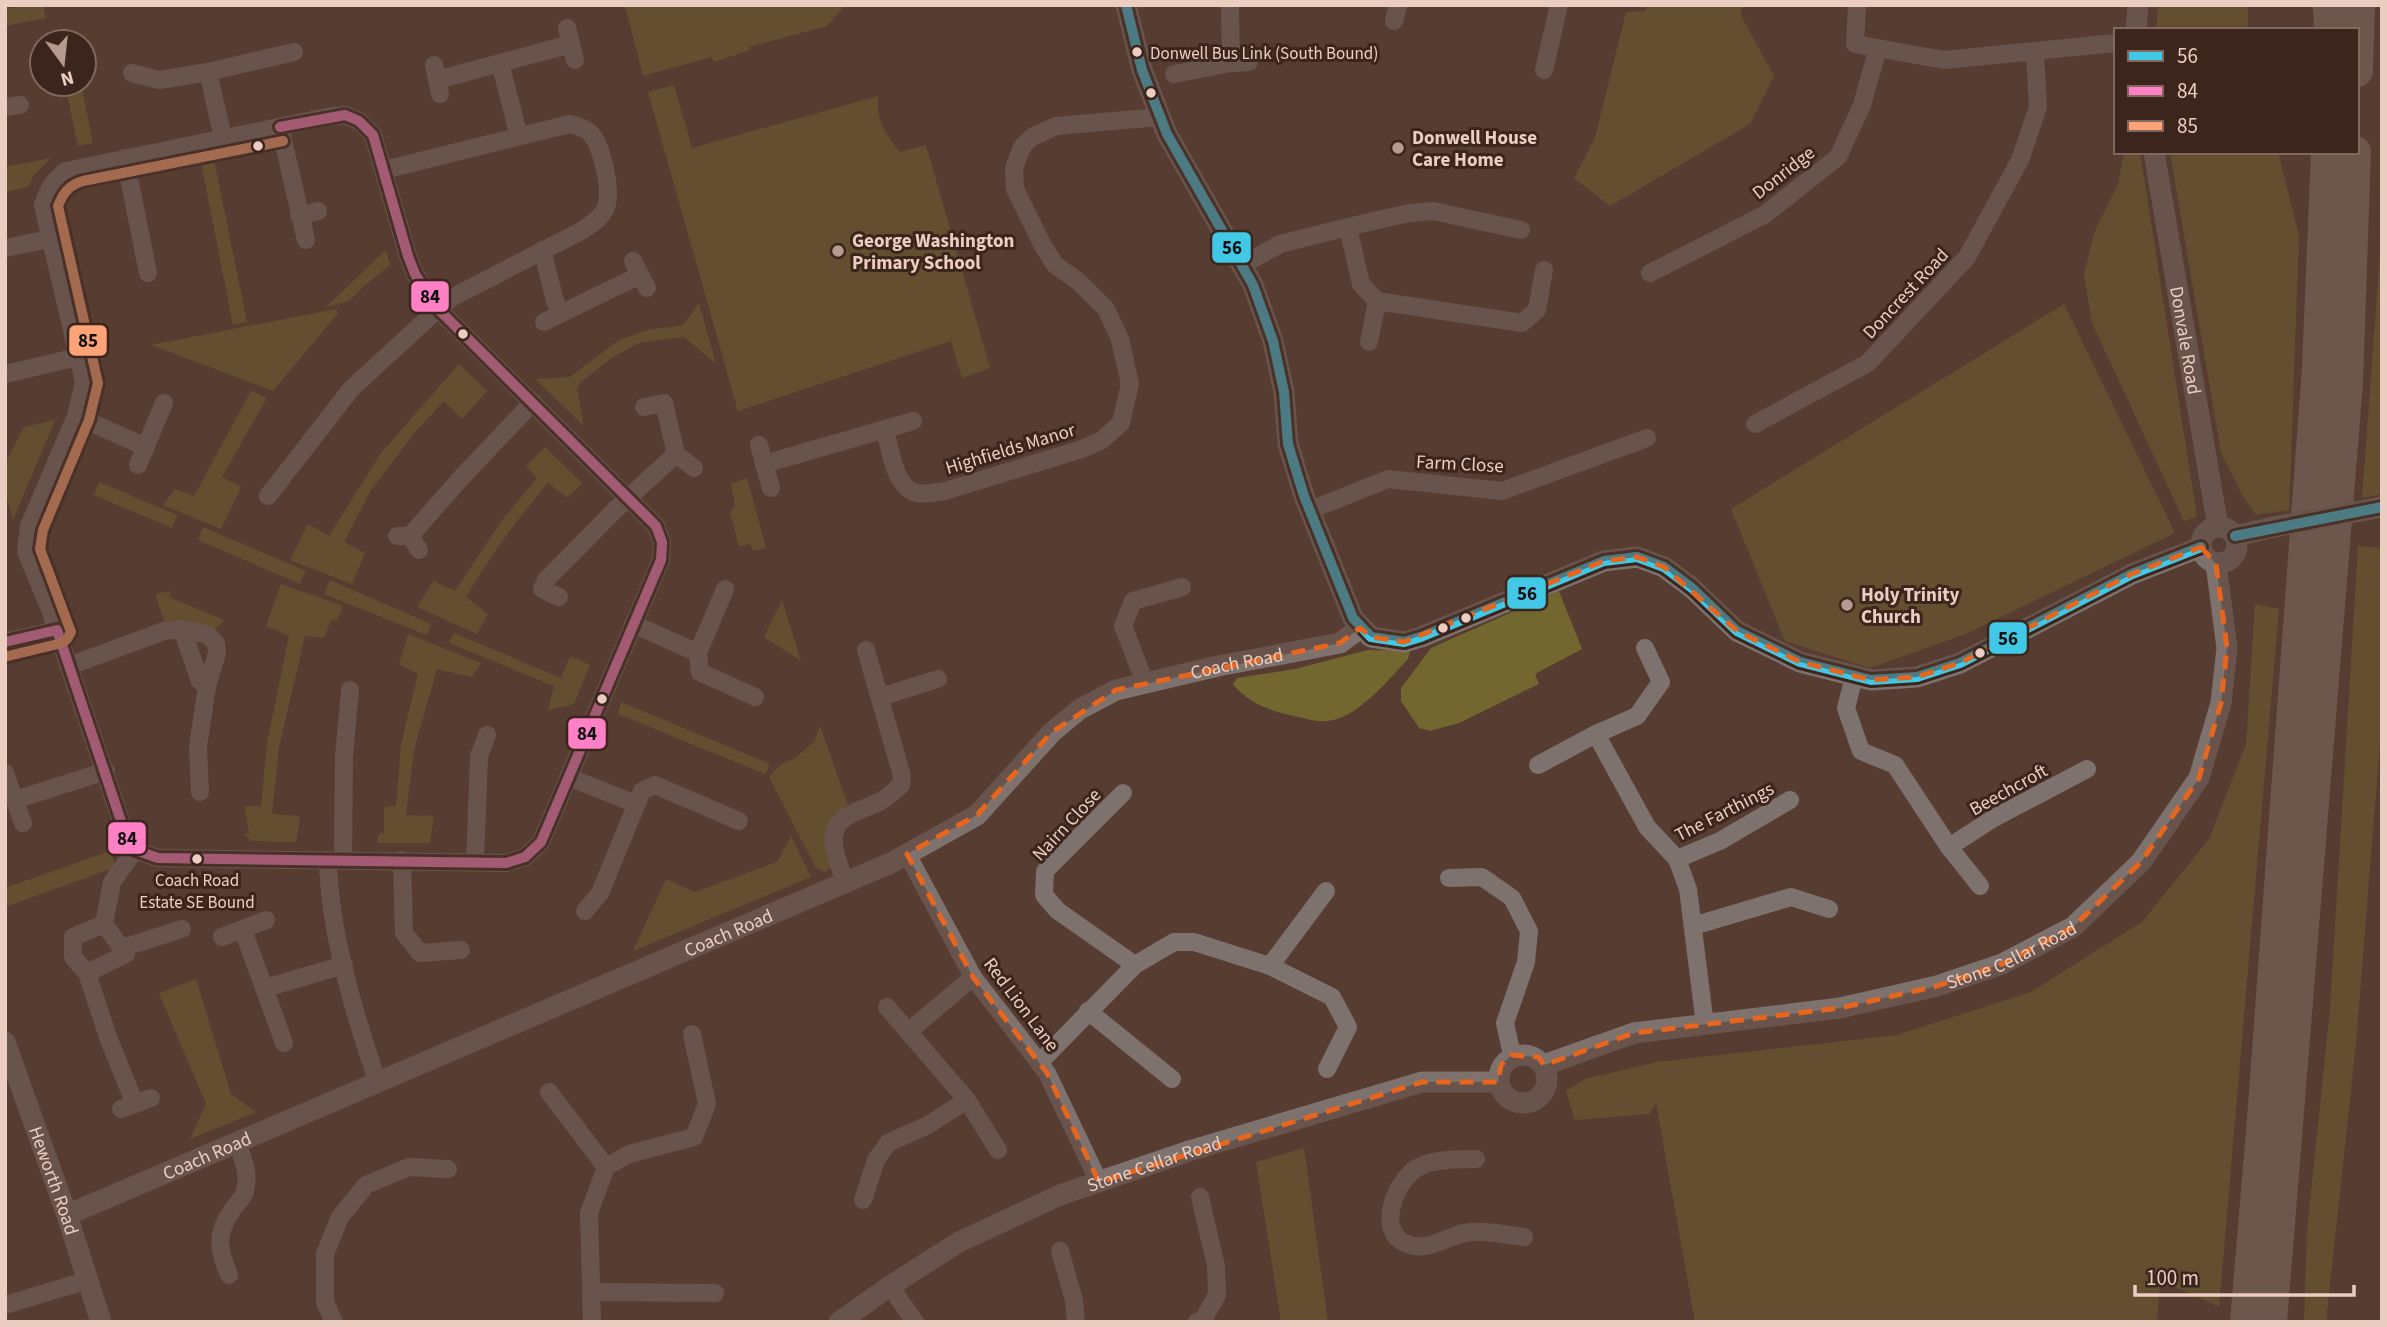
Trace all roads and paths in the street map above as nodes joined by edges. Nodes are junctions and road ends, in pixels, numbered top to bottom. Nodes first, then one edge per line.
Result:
1 (1126, 5) edge
2 (1230, 5) edge
3 (1559, 5) edge
4 (1857, 5) edge
5 (2138, 5) edge
6 (2329, 5) edge
7 (2359, 5) edge
8 (2136, 28) edge
9 (2330, 28) edge
10 (2358, 28) edge
11 (2114, 43) edge
12 (571, 44) dead end
13 (1878, 48) junction
14 (294, 52) dead end
15 (2035, 52) junction
16 (500, 64) junction
17 (1544, 70) dead end
18 (208, 72) junction
19 (131, 73) dead end
20 (1174, 74) dead end
21 (437, 80) dead end
22 (1160, 117) junction
23 (280, 127) junction
24 (519, 136) junction
25 (223, 138) junction
26 (2154, 154) edge
27 (2327, 154) edge
28 (2355, 154) edge
29 (125, 158) junction
30 (384, 170) junction
31 (318, 211) dead end
32 (299, 216) junction
33 (1348, 227) junction
34 (1521, 230) dead end
35 (49, 239) junction
36 (306, 240) dead end
37 (5, 248) edge
38 (541, 250) junction
39 (1242, 265) junction
40 (1544, 270) dead end
41 (148, 273) dead end
42 (1650, 273) dead end
43 (640, 275) dead end
44 (1377, 301) junction
45 (439, 309) junction
46 (561, 313) junction
47 (544, 322) dead end
48 (1369, 342) dead end
49 (78, 357) junction
50 (5, 374) edge
51 (533, 402) junction
52 (163, 403) dead end
53 (645, 407) dead end
54 (76, 416) junction
55 (913, 421) dead end
56 (1755, 424) dead end
57 (884, 429) junction
58 (1647, 438) dead end
59 (759, 445) dead end
60 (146, 447) junction
61 (677, 454) junction
62 (764, 464) junction
63 (138, 465) dead end
64 (694, 468) dead end
65 (771, 488) dead end
66 (268, 496) dead end
67 (628, 498) junction
68 (2382, 507) edge
69 (1310, 510) junction
70 (2227, 532) junction
71 (408, 541) dead end
72 (2201, 547) junction
73 (2216, 564) junction
74 (1182, 586) dead end
75 (725, 589) dead end
76 (559, 597) dead end
77 (633, 624) junction
78 (1360, 628) junction
79 (182, 629) junction
80 (57, 630) junction
81 (5, 642) edge
82 (1645, 648) dead end
83 (866, 650) dead end
84 (698, 653) junction
85 (69, 666) junction
86 (1854, 677) junction
87 (937, 679) dead end
88 (1145, 683) junction
89 (353, 684) dead end
90 (207, 686) junction
91 (880, 697) junction
92 (755, 698) dead end
93 (1596, 734) junction
94 (487, 735) dead end
95 (1538, 765) dead end
96 (2087, 769) dead end
97 (106, 771) junction
98 (5, 773) edge
99 (568, 777) junction
100 (200, 792) dead end
101 (1123, 793) dead end
102 (15, 800) junction
103 (1790, 800) dead end
104 (636, 804) junction
105 (739, 821) dead end
106 (23, 823) dead end
107 (1949, 847) junction
108 (135, 850) junction
109 (907, 854) junction
110 (1677, 859) junction
111 (336, 860) junction
112 (402, 860) junction
113 (475, 862) junction
114 (1449, 878) dead end
115 (845, 882) junction
116 (1980, 886) dead end
117 (1326, 891) dead end
118 (1829, 909) dead end
119 (585, 911) dead end
120 (266, 920) dead end
121 (104, 924) junction
122 (1693, 926) junction
123 (182, 929) dead end
124 (243, 930) junction
125 (222, 937) dead end
126 (122, 948) junction
127 (461, 950) dead end
128 (344, 965) junction
129 (1135, 965) junction
130 (1270, 966) junction
131 (87, 972) junction
132 (973, 977) junction
133 (265, 988) junction
134 (887, 1007) dead end
135 (1088, 1011) junction
136 (1705, 1025) junction
137 (908, 1032) junction
138 (692, 1034) dead end
139 (5, 1042) edge
140 (285, 1043) dead end
141 (1512, 1055) junction
142 (1039, 1063) junction
143 (1544, 1065) junction
144 (1327, 1069) dead end
145 (1171, 1079) dead end
146 (1498, 1082) junction
147 (377, 1083) junction
148 (549, 1092) dead end
149 (967, 1100) junction
150 (135, 1104) dead end
151 (237, 1143) junction
152 (998, 1150) dead end
153 (1476, 1159) dead end
154 (606, 1167) junction
155 (448, 1169) dead end
156 (1099, 1182) junction
157 (1200, 1197) dead end
158 (863, 1200) dead end
159 (67, 1215) junction
160 (1524, 1237) dead end
161 (1060, 1251) dead end
162 (229, 1275) dead end
163 (88, 1280) junction
164 (890, 1286) junction
165 (592, 1292) junction
166 (715, 1293) dead end
167 (5, 1305) edge
168 (101, 1322) edge
169 (334, 1322) edge
170 (592, 1322) edge
171 (839, 1322) edge
172 (915, 1322) edge
173 (1076, 1322) edge
174 (1197, 1322) edge
175 (2246, 1322) edge
176 (2271, 1322) edge

1 - 22 street
2 - 20 street
3 - 17 street
4 - 13 street
5 - 8 street
6 - 9 highway
7 - 10 highway
11 - 15 street
12 - 16 street
13 - 15 street
13 - 42 street, Donridge
14 - 18 street
15 - 56 street, Doncrest Road
16 - 21 street
16 - 24 street
18 - 19 street
18 - 25 street
22 - 39 street
22 - 57 street, Highfields Manor
23 - 25 street
23 - 30 street
23 - 32 street
24 - 30 street
24 - 38 street
25 - 29 street
26 - 70 street, Donvale Road
27 - 175 highway
28 - 176 highway
29 - 35 street
29 - 41 street
30 - 45 street
31 - 32 street
32 - 36 street
33 - 34 street
33 - 39 street
33 - 44 street
35 - 37 street
35 - 49 street
38 - 45 street
38 - 46 street
39 - 69 street
40 - 44 street
43 - 46 street
44 - 48 street
45 - 51 street
45 - 66 street
46 - 47 street
49 - 50 street
49 - 54 street
51 - 67 street
51 - 71 street
52 - 60 street
53 - 61 street
54 - 60 street
54 - 80 street
55 - 57 street
57 - 62 street
58 - 69 street, Farm Close
59 - 62 street
60 - 63 street
61 - 64 street
61 - 67 street
62 - 65 street
67 - 76 street
67 - 77 street
68 - 70 street, bridge
69 - 78 street
70 - 72 street
70 - 73 street
72 - 73 street
72 - 86 street
73 - 136 street, Stone Cellar Road
74 - 88 street
75 - 84 street
77 - 84 street
77 - 99 street
78 - 86 street
78 - 88 street, Coach Road
79 - 85 street
79 - 90 street
79 - 90 street
80 - 81 street
80 - 85 street
82 - 93 street
83 - 91 street
84 - 92 street
85 - 97 street
86 - 107 street
87 - 91 street
88 - 109 street, Coach Road
89 - 111 street
90 - 100 street
91 - 115 street
93 - 95 street
93 - 110 street, The Farthings
94 - 113 street
96 - 107 street, Beechcroft
97 - 102 street
97 - 108 street
98 - 102 street
99 - 104 street
99 - 113 street
101 - 129 street, Nairn Close
102 - 106 street
103 - 110 street, The Farthings
104 - 105 street
104 - 119 street
107 - 116 street
108 - 111 street
108 - 121 street
109 - 115 street, Coach Road
109 - 132 street, Red Lion Lane
110 - 122 street, The Farthings
111 - 112 street
111 - 128 street
112 - 113 street
112 - 127 street
114 - 141 street
115 - 147 street, Coach Road
117 - 130 street
118 - 122 street
120 - 124 street
121 - 126 street
121 - 131 street
122 - 136 street, The Farthings
123 - 126 street
124 - 125 street
124 - 133 street
126 - 131 street
128 - 133 street
128 - 147 street
129 - 130 street
129 - 135 street
130 - 144 street
131 - 150 street
132 - 137 street
132 - 142 street, Red Lion Lane
133 - 140 street
134 - 137 street
135 - 142 street
135 - 145 street
136 - 143 street, Stone Cellar Road
137 - 149 street
138 - 154 street
139 - 159 street, Heworth Road
141 - 143 street
141 - 146 street
142 - 156 street, Red Lion Lane
143 - 146 street
146 - 156 street, Stone Cellar Road
147 - 151 street, Coach Road
148 - 154 street
149 - 152 street
149 - 158 street
151 - 159 street, Coach Road
151 - 162 street
153 - 160 street
154 - 165 street
155 - 169 street
156 - 164 street, Stone Cellar Road
157 - 174 street
159 - 163 street, Heworth Road
161 - 173 street
163 - 167 street
163 - 168 street, Heworth Road
164 - 171 street, Stone Cellar Road
164 - 172 street
165 - 166 street
165 - 170 street

